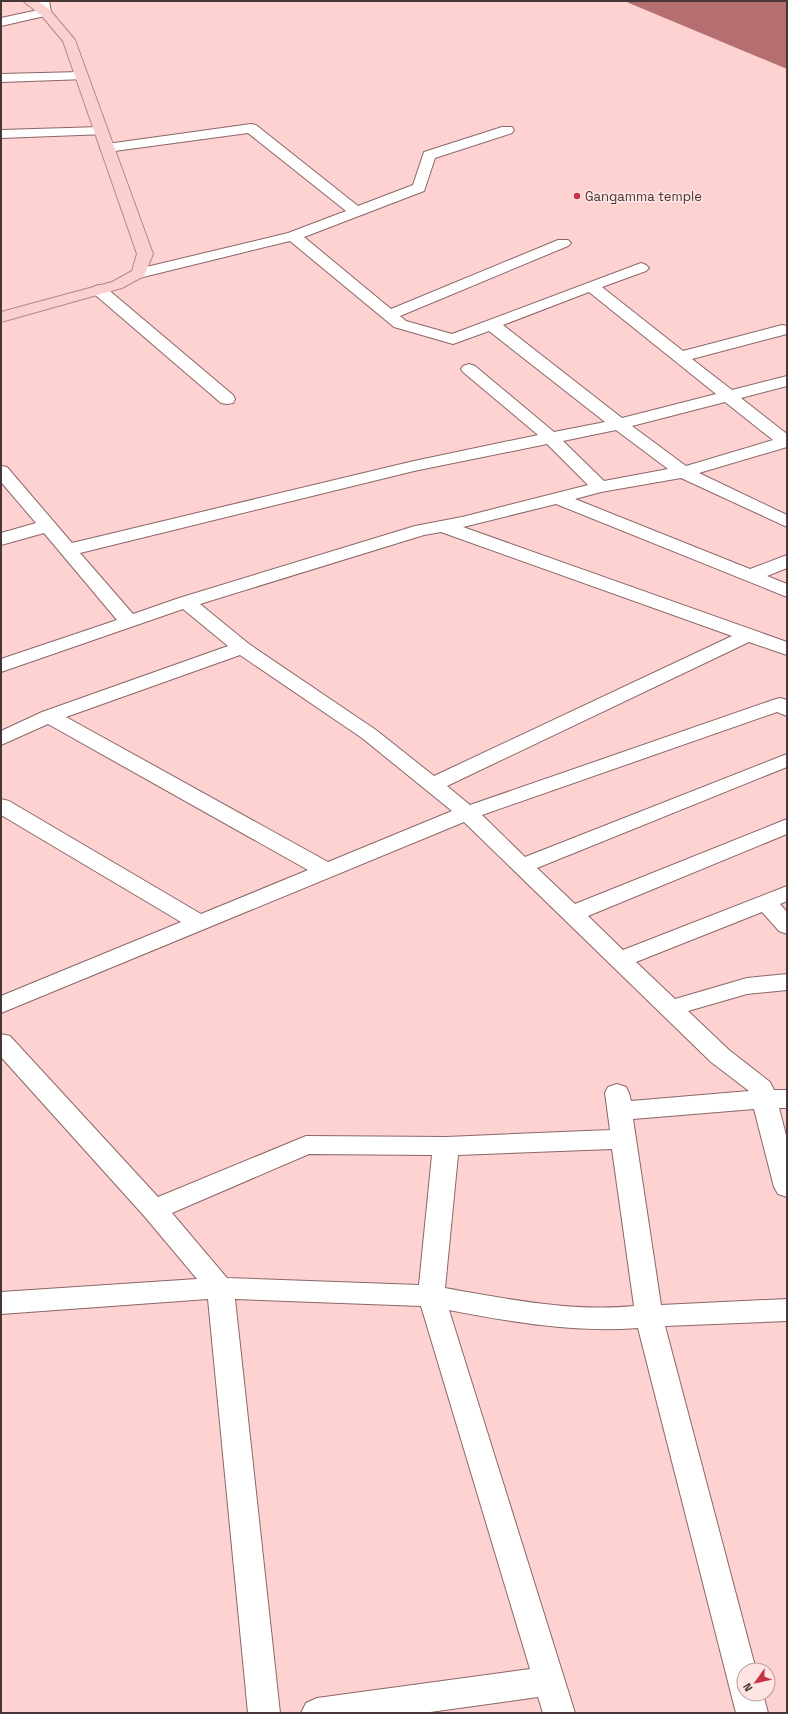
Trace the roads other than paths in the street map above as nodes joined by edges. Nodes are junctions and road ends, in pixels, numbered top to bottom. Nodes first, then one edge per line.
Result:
1 (30, 1) edge
2 (44, 7) edge
3 (1, 22) edge
4 (82, 76) junction
5 (1, 78) edge
6 (507, 130) dead end
7 (101, 131) junction
8 (1, 134) edge
9 (107, 148) junction
10 (356, 212) junction
11 (293, 236) junction
12 (564, 243) dead end
13 (641, 268) dead end
14 (139, 273) junction
15 (591, 286) junction
16 (99, 290) junction
17 (389, 314) junction
18 (1, 317) edge
19 (491, 324) junction
20 (782, 330) dead end
21 (680, 357) junction
22 (470, 369) dead end
23 (787, 381) edge
24 (728, 396) junction
25 (227, 399) dead end
26 (619, 424) junction
27 (551, 438) junction
28 (787, 442) edge
29 (683, 472) junction
30 (4, 479) edge
31 (600, 487) junction
32 (558, 498) junction
33 (787, 522) edge
34 (48, 526) junction
35 (442, 526) junction
36 (1, 539) edge
37 (68, 550) junction
38 (787, 561) edge
39 (750, 576) junction
40 (787, 591) edge
41 (186, 602) junction
42 (129, 622) junction
43 (749, 635) junction
44 (242, 648) junction
45 (787, 649) edge
46 (1, 666) edge
47 (785, 705) edge
48 (49, 716) junction
49 (1, 739) edge
50 (787, 760) edge
51 (432, 785) junction
52 (1, 806) edge
53 (467, 813) junction
54 (787, 826) edge
55 (522, 866) junction
56 (326, 871) junction
57 (787, 893) edge
58 (766, 902) junction
59 (572, 914) junction
60 (200, 923) junction
61 (787, 926) edge
62 (620, 960) junction
63 (787, 982) edge
64 (1, 1005) edge
65 (670, 1008) junction
66 (1, 1042) edge
67 (776, 1099) edge
68 (624, 1139) junction
69 (446, 1146) junction
70 (787, 1187) edge
71 (154, 1210) junction
72 (220, 1288) junction
73 (431, 1296) junction
74 (1, 1303) edge
75 (787, 1310) edge
76 (649, 1316) junction
77 (738, 1662) edge
78 (550, 1681) junction
79 (749, 1702) edge
80 (264, 1713) edge
81 (316, 1713) edge
82 (559, 1713) edge
83 (752, 1713) edge

1 - 2 main road
2 - 3 street
2 - 4 main road
4 - 5 street
4 - 7 main road
6 - 10 street
7 - 8 street
7 - 9 main road
9 - 10 street
9 - 14 main road
10 - 11 street
11 - 14 street
11 - 17 street
12 - 17 street
13 - 15 street
14 - 16 main road
15 - 19 street
15 - 21 street
16 - 18 main road
16 - 25 street
17 - 19 street
19 - 26 street
20 - 21 street
21 - 24 street
22 - 27 street
23 - 24 street
24 - 26 street
24 - 28 street
26 - 27 street
26 - 29 street
27 - 31 street
27 - 37 street
28 - 29 street
29 - 31 street
29 - 33 street
30 - 34 street
31 - 32 street
32 - 35 street
32 - 39 street
34 - 36 street
34 - 37 street
35 - 41 street
35 - 43 street
37 - 42 street
38 - 39 street
39 - 40 street
41 - 42 street
41 - 44 street
42 - 46 street
43 - 45 street
43 - 51 street
44 - 48 street
44 - 51 street
47 - 53 street
48 - 49 street
48 - 56 street
50 - 55 street
51 - 53 street
52 - 60 street
53 - 55 street
53 - 56 street
54 - 59 street
55 - 59 street
56 - 60 street
57 - 58 street
58 - 61 street
58 - 62 street
59 - 62 street
60 - 64 street
62 - 65 street
63 - 65 street
65 - 67 street
66 - 71 street
67 - 68 street
67 - 70 street
68 - 69 street
68 - 76 street
69 - 71 street
69 - 73 street
71 - 72 street
72 - 73 street
72 - 74 street
72 - 80 street
73 - 76 street
73 - 78 street
75 - 76 street
76 - 77 street
78 - 81 street
78 - 82 street
79 - 83 street

